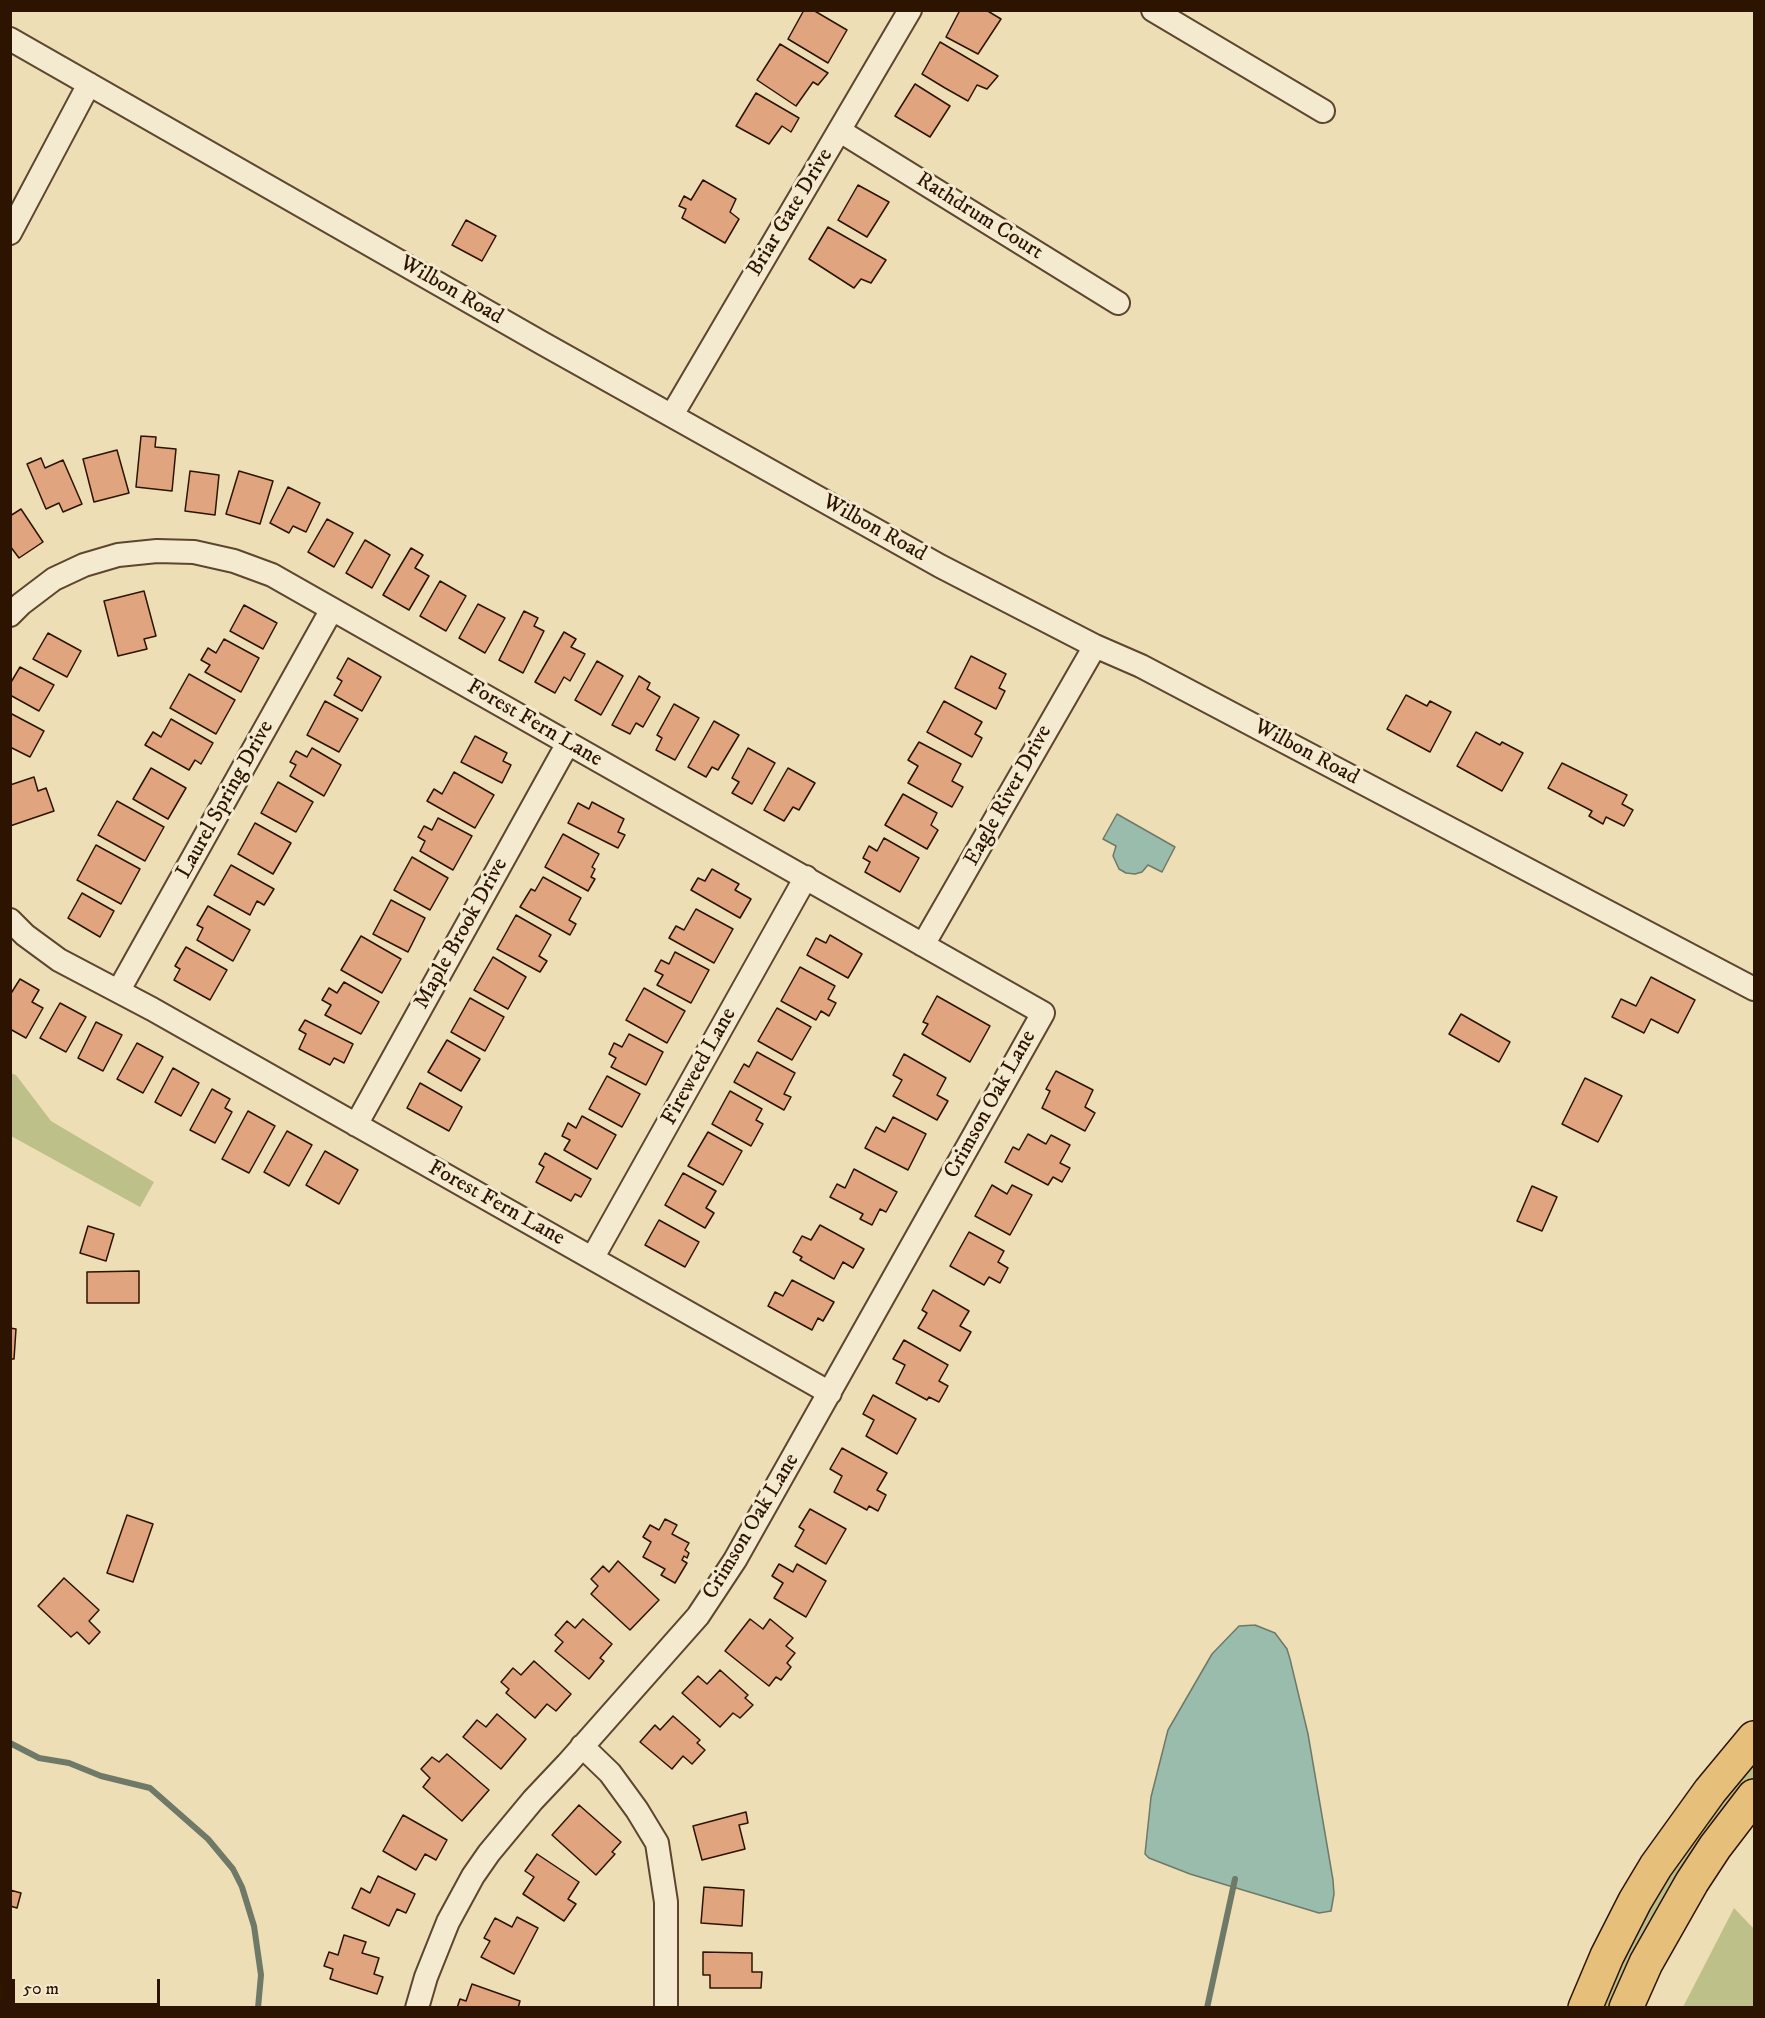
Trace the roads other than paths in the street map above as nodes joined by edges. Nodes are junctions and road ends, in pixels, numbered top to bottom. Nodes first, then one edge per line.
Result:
1 (910, 10) edge
2 (1153, 10) edge
3 (10, 39) edge
4 (89, 84) junction
5 (1323, 111) dead end
6 (840, 131) junction
7 (10, 233) edge
8 (1118, 303) dead end
9 (672, 415) junction
10 (332, 609) junction
11 (10, 615) edge
12 (1095, 646) junction
13 (568, 743) junction
14 (806, 877) junction
15 (10, 920) edge
16 (923, 945) junction
17 (1755, 989) edge
18 (119, 990) junction
19 (1043, 1012) joint
20 (356, 1125) junction
21 (593, 1257) junction
22 (830, 1393) junction
23 (1755, 1738) edge
24 (582, 1746) junction
25 (1755, 1796) edge
26 (417, 2007) edge
27 (666, 2007) edge
28 (1585, 2007) edge
29 (1626, 2007) edge

1 - 6 street, Briar Gate Drive
2 - 5 street
3 - 4 street, Wilbon Road
4 - 7 street
4 - 9 street, Wilbon Road
6 - 8 street, Rathdrum Court
6 - 9 street, Briar Gate Drive
9 - 12 street, Wilbon Road
10 - 11 street, Forest Fern Lane
10 - 13 street, Forest Fern Lane
10 - 18 street, Laurel Spring Drive
12 - 16 street, Eagle River Drive
12 - 17 street, Wilbon Road
13 - 14 street, Forest Fern Lane
13 - 20 street, Maple Brook Drive
14 - 16 street, Forest Fern Lane
14 - 21 street, Fireweed Lane
15 - 18 street, Forest Fern Lane
16 - 19 street, Forest Fern Lane
18 - 20 street, Forest Fern Lane
19 - 22 street, Crimson Oak Lane
20 - 21 street, Forest Fern Lane
21 - 22 street, Forest Fern Lane
22 - 24 street, Crimson Oak Lane
23 - 28 highway
24 - 26 street, Crimson Oak Lane
24 - 27 street
25 - 29 highway

